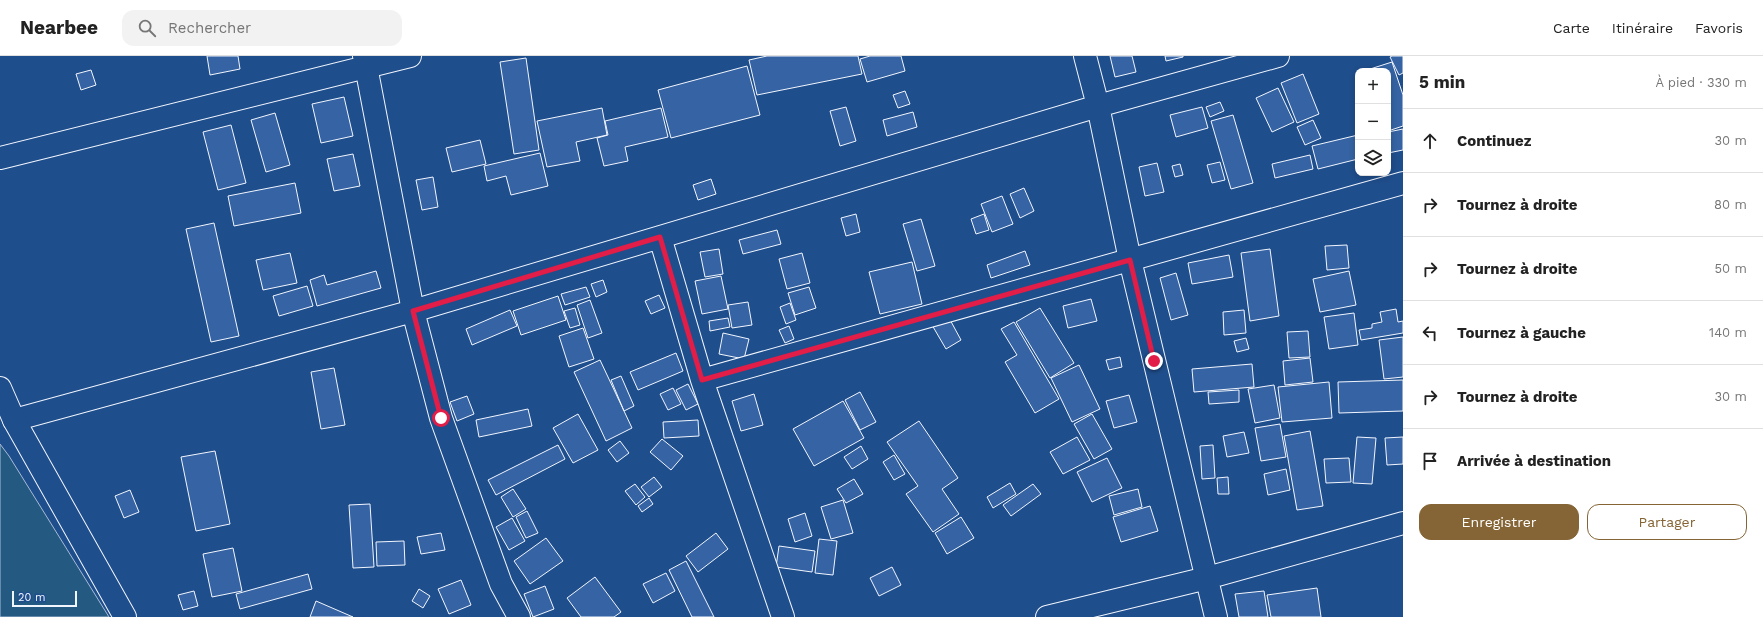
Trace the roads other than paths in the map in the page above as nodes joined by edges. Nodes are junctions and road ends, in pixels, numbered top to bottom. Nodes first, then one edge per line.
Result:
1 (410, 56) edge
2 (1086, 56) edge
3 (1278, 56) edge
4 (364, 62) edge
5 (1098, 106) junction
6 (0, 158) edge
7 (1403, 183) edge
8 (660, 237) junction
9 (1130, 260) junction
10 (413, 311) junction
11 (702, 380) junction
12 (0, 388) edge
13 (14, 420) junction
14 (1403, 522) edge
15 (1207, 578) junction
16 (125, 617) edge
17 (519, 617) edge
18 (783, 617) edge
19 (1047, 617) edge
20 (1216, 617) edge

1 - 4 street
2 - 5 street
3 - 5 street
4 - 6 street
4 - 10 street
5 - 8 street
5 - 9 street
7 - 9 street
8 - 10 street
8 - 11 street
9 - 11 street
9 - 15 street
10 - 13 street
10 - 17 street
11 - 18 street
12 - 13 street
13 - 16 street
14 - 15 street
15 - 19 street
15 - 20 street

